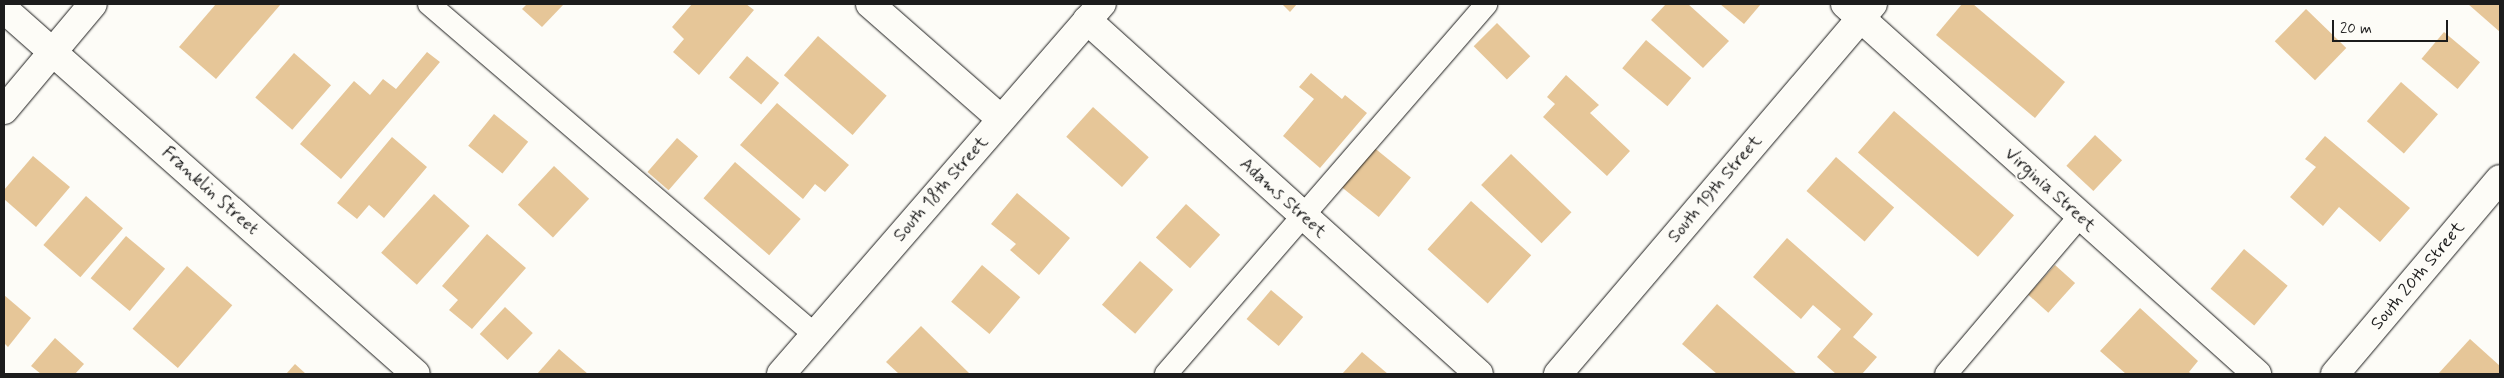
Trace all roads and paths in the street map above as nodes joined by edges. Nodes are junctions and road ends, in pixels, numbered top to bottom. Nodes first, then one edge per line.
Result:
1 (93, 4) edge
2 (429, 4) edge
3 (870, 4) edge
4 (1486, 4) edge
5 (1860, 8) edge
6 (4, 9) edge
7 (1095, 12) edge
8 (52, 52) junction
9 (4, 110) edge
10 (1001, 119) junction
11 (2500, 178) edge
12 (1301, 215) junction
13 (2079, 217) junction
14 (814, 334) junction
15 (416, 374) edge
16 (781, 374) edge
17 (1166, 374) edge
18 (1479, 374) edge
19 (1558, 374) edge
20 (1946, 374) edge
21 (2257, 374) edge
22 (2335, 374) edge

1 - 8 street
2 - 14 lane
3 - 10 street
4 - 12 lane
5 - 13 street, Virginia Street
5 - 19 street, South 19th Street
6 - 8 street, Franklin Street
7 - 10 street, South 18th Street
7 - 12 street, Adams Street
8 - 9 street
8 - 15 street, Franklin Street
10 - 14 street, South 18th Street
11 - 22 street, South 20th Street
12 - 17 lane
12 - 18 street, Adams Street
13 - 20 lane
13 - 21 street, Virginia Street
14 - 16 street, South 18th Street

